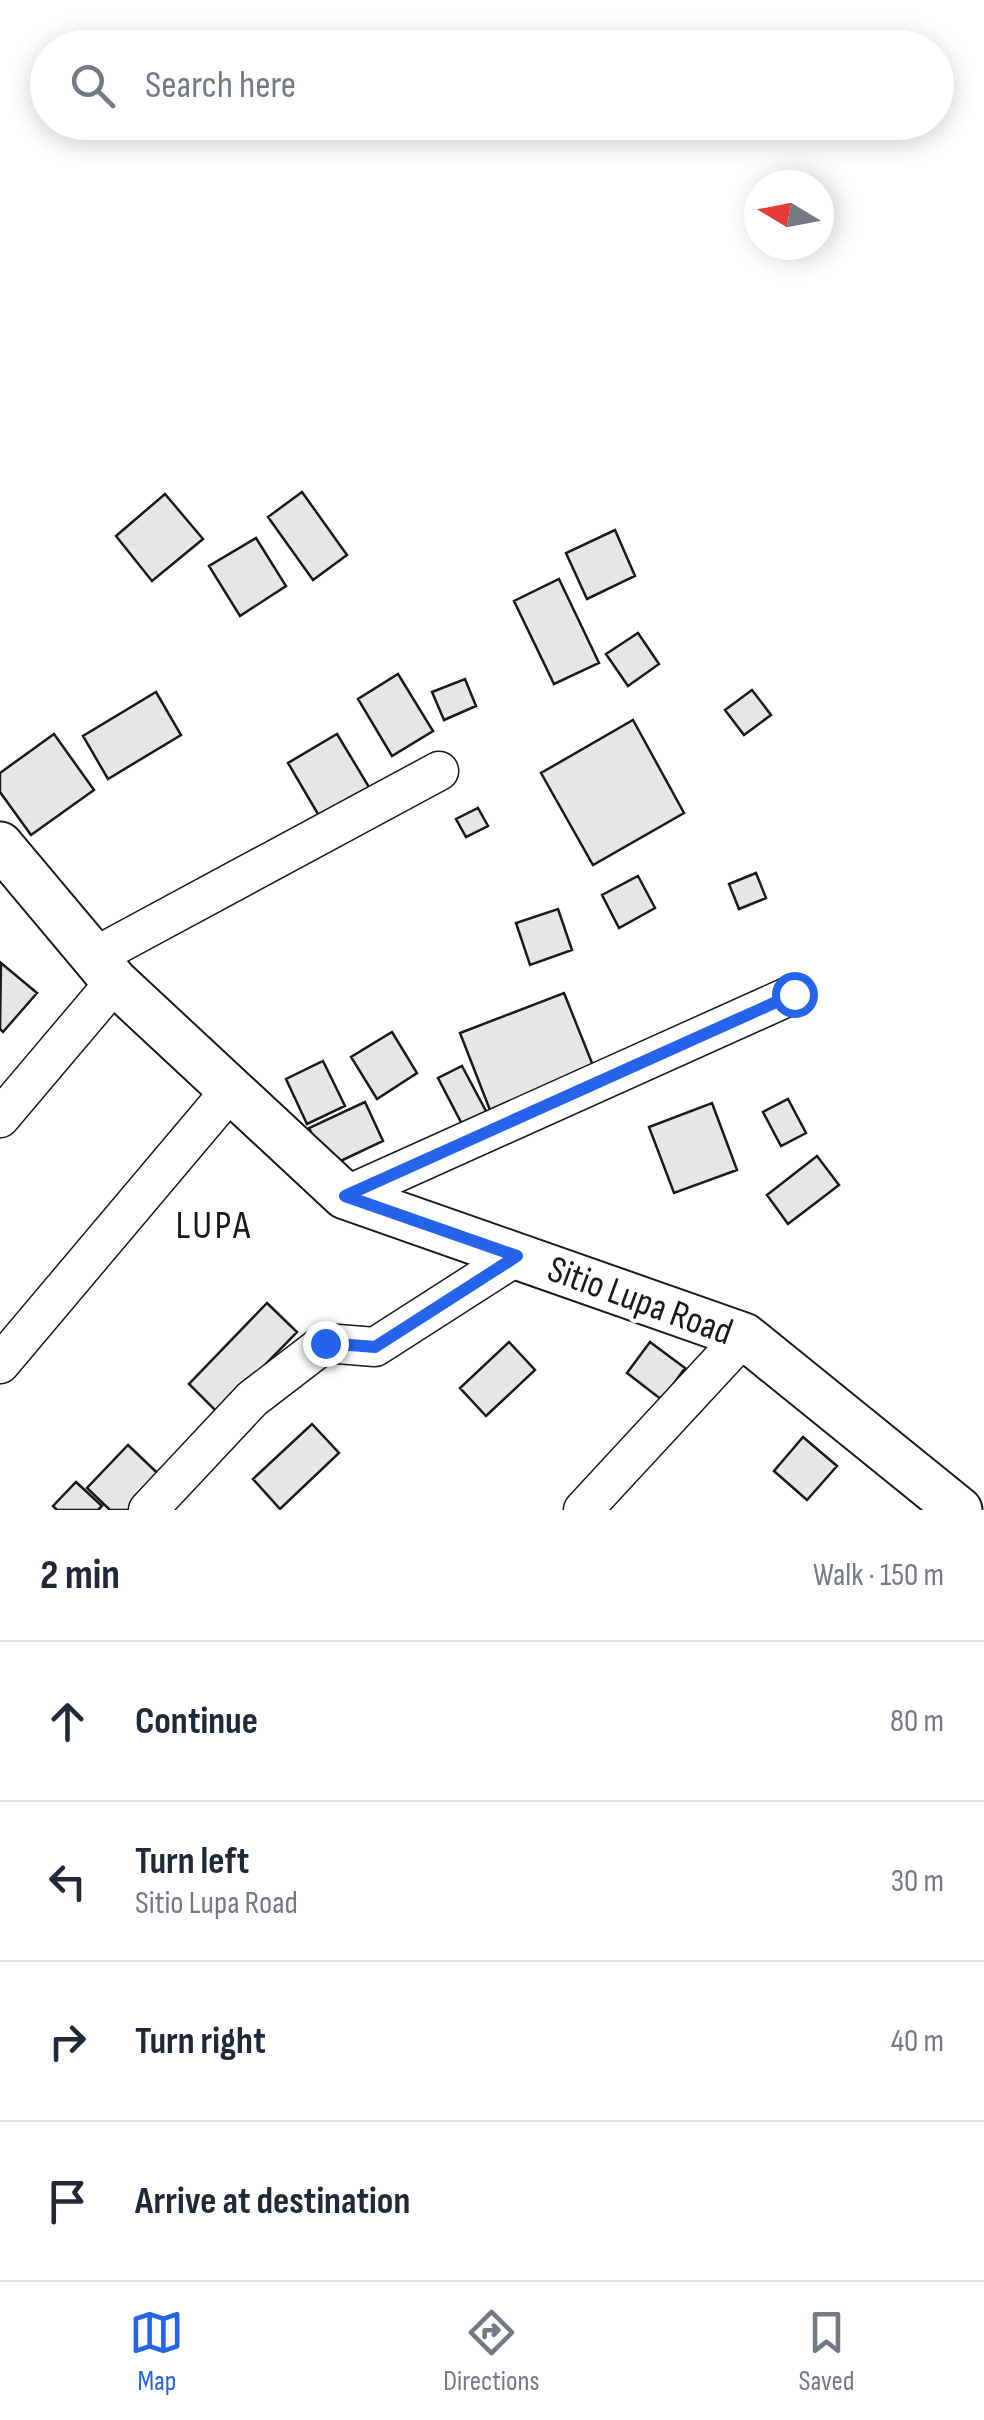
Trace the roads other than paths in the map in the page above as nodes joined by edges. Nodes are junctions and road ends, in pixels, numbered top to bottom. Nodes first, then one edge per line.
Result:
1 (439, 771) dead end
2 (0, 845) edge
3 (104, 970) junction
4 (794, 994) dead end
5 (231, 1090) junction
6 (0, 1118) edge
7 (345, 1196) junction
8 (517, 1256) junction
9 (744, 1336) junction
10 (0, 1364) edge
11 (148, 1510) edge
12 (583, 1510) edge
13 (959, 1510) edge

1 - 3 street
2 - 3 street, Sitio Lupa Road
3 - 5 street, Sitio Lupa Road
3 - 6 street
4 - 7 street
5 - 7 street, Sitio Lupa Road
5 - 10 street
7 - 8 street, Sitio Lupa Road
8 - 9 street, Sitio Lupa Road
8 - 11 street
9 - 12 street
9 - 13 street, Sitio Lupa Road

